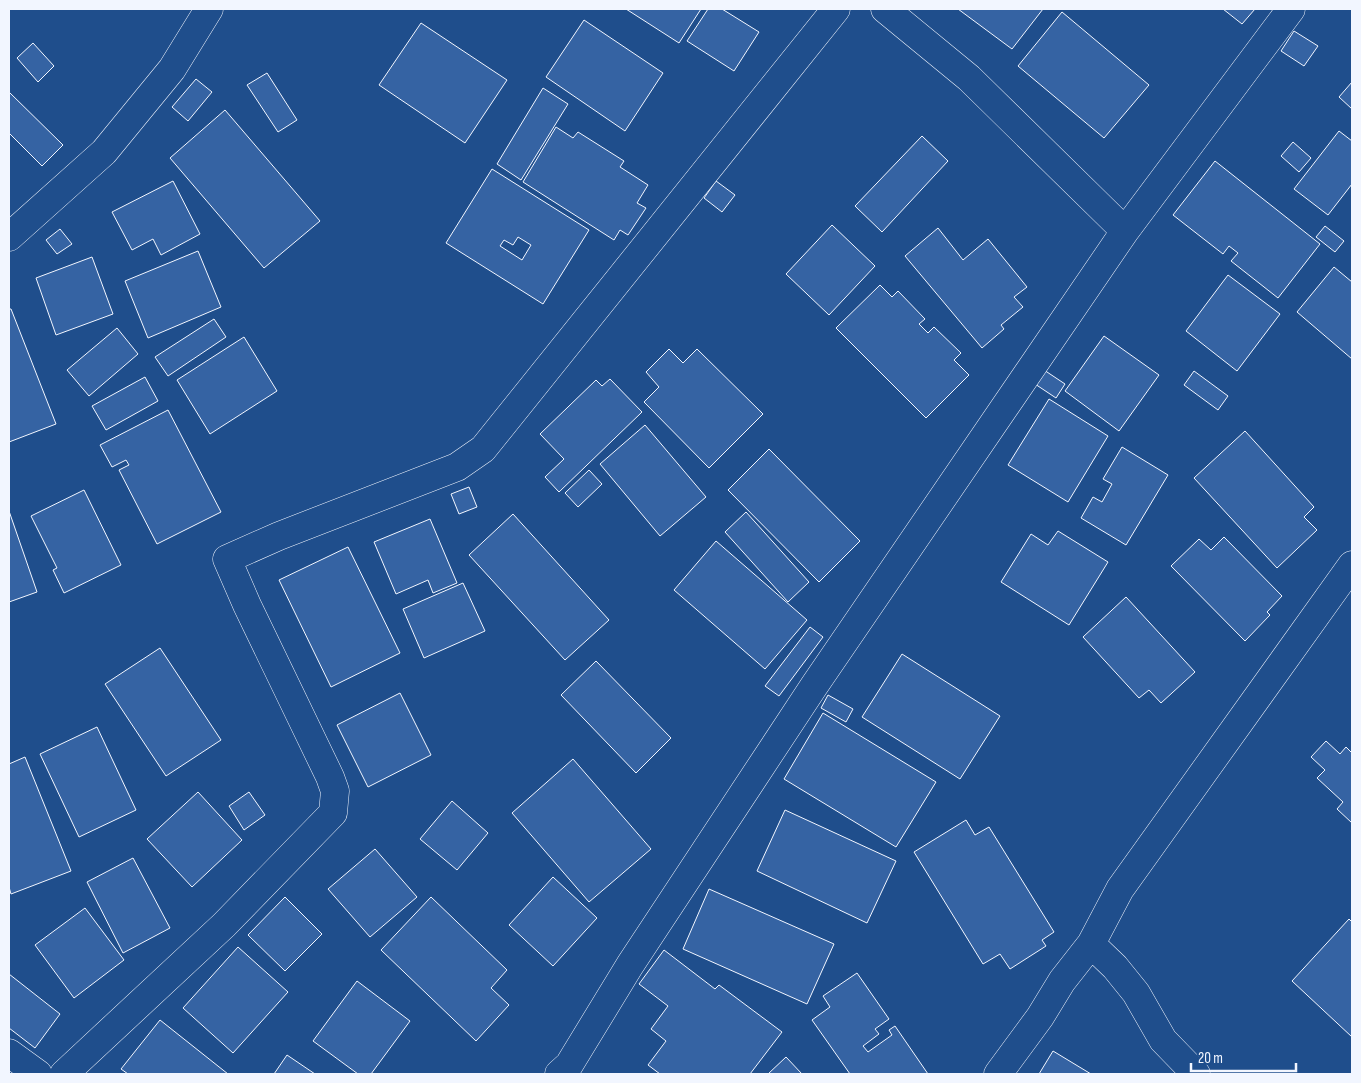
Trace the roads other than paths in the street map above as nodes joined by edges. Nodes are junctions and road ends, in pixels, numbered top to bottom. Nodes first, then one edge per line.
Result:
1 (209, 9) edge
2 (836, 9) edge
3 (885, 9) edge
4 (1291, 9) edge
5 (1125, 231) junction
6 (9, 237) edge
7 (1352, 565) edge
8 (1091, 944) junction
9 (9, 1053) edge
10 (572, 1071) edge
11 (38, 1074) edge
12 (64, 1074) edge
13 (998, 1074) edge
14 (1196, 1074) edge

1 - 6 street
2 - 12 street
3 - 5 street
4 - 5 street
5 - 10 street
7 - 8 street
8 - 13 street
8 - 14 street
9 - 11 street

